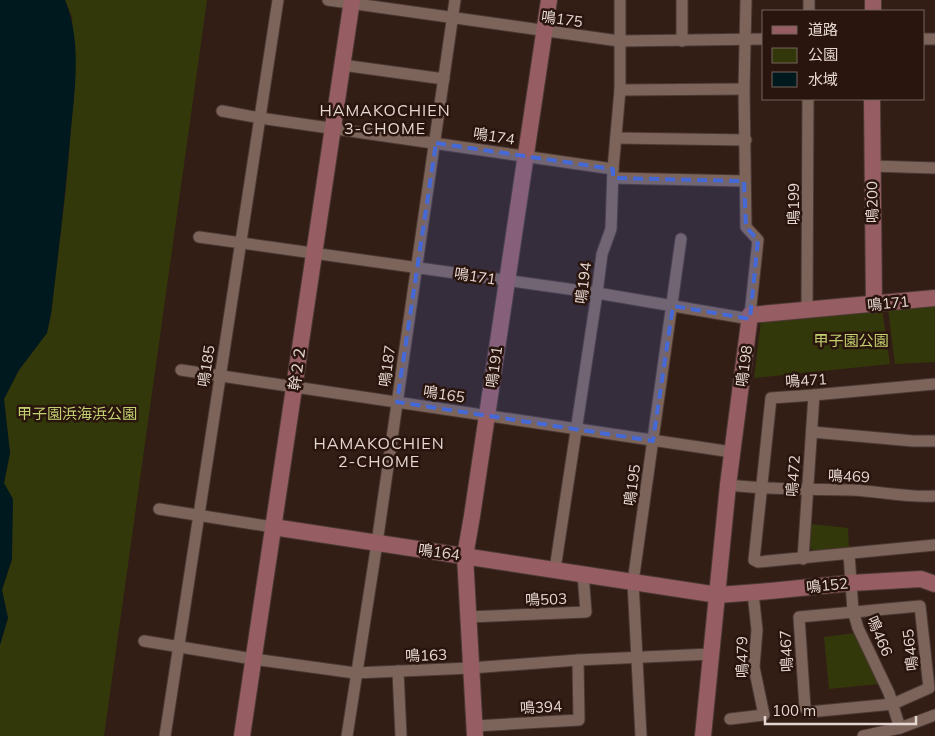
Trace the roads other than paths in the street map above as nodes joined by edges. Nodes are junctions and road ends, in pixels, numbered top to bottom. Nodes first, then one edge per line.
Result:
1 (278, 0) edge
2 (328, 0) edge
3 (455, 0) edge
4 (549, 0) edge
5 (620, 0) edge
6 (682, 0) edge
7 (746, 0) edge
8 (352, 2) edge
9 (452, 17) junction
10 (544, 32) junction
11 (746, 39) junction
12 (762, 39) edge
13 (682, 41) junction
14 (619, 42) junction
15 (342, 65) junction
16 (444, 79) junction
17 (744, 89) junction
18 (620, 90) junction
19 (808, 100) edge
20 (872, 100) edge
21 (222, 111) dead end
22 (260, 118) junction
23 (332, 127) junction
24 (616, 138) junction
25 (746, 140) junction
26 (436, 142) junction
27 (525, 156) junction
28 (872, 166) junction
29 (935, 168) edge
30 (613, 174) junction
31 (744, 181) junction
32 (199, 237) dead end
33 (682, 239) dead end
34 (240, 242) junction
35 (314, 252) junction
36 (416, 267) junction
37 (506, 281) junction
38 (597, 294) junction
39 (935, 298) edge
40 (874, 305) junction
41 (673, 306) junction
42 (807, 310) junction
43 (750, 317) junction
44 (182, 370) dead end
45 (220, 376) junction
46 (935, 384) edge
47 (295, 386) junction
48 (814, 395) junction
49 (397, 402) junction
50 (487, 416) junction
51 (576, 428) junction
52 (812, 432) junction
53 (653, 441) junction
54 (935, 441) edge
55 (732, 452) junction
56 (728, 485) junction
57 (762, 489) junction
58 (807, 490) junction
59 (935, 496) edge
60 (159, 509) dead end
61 (199, 516) junction
62 (273, 527) junction
63 (377, 543) junction
64 (935, 545) edge
65 (849, 554) junction
66 (465, 556) junction
67 (803, 559) junction
68 (556, 569) junction
69 (584, 574) junction
70 (633, 582) junction
71 (851, 582) junction
72 (935, 584) edge
73 (753, 593) junction
74 (718, 595) junction
75 (853, 611) junction
76 (468, 617) junction
77 (144, 641) dead end
78 (179, 647) junction
79 (711, 654) junction
80 (636, 658) junction
81 (254, 659) junction
82 (578, 660) junction
83 (471, 668) junction
84 (398, 671) junction
85 (355, 673) junction
86 (892, 704) junction
87 (935, 716) edge
88 (730, 719) dead end
89 (900, 728) junction
90 (475, 731) edge
91 (166, 736) edge
92 (242, 736) edge
93 (347, 736) edge
94 (401, 736) edge
95 (641, 736) edge
96 (703, 736) edge
97 (864, 736) edge

1 - 22 street, 鳴185
2 - 8 street, 鳴175
3 - 9 street, 鳴187
4 - 10 street, 鳴191
5 - 14 street, 鳴194
6 - 13 street
7 - 11 street, 鳴198
8 - 9 street, 鳴175
8 - 15 street, 幹２２
9 - 10 street, 鳴175
9 - 16 street, 鳴187
10 - 14 street, 鳴175
10 - 27 street, 鳴191
11 - 12 street, 鳴175
11 - 13 street, 鳴175
11 - 17 street, 鳴198
13 - 14 street, 鳴175
14 - 18 street, 鳴194
15 - 16 street
15 - 23 street, 幹２２
16 - 26 street, 鳴187
17 - 18 street
17 - 25 street, 鳴198
18 - 24 street, 鳴194
19 - 42 street, 鳴199
20 - 28 street, 鳴200
21 - 22 street, 鳴174
22 - 23 street, 鳴174
22 - 34 street, 鳴185
23 - 26 street, 鳴174
23 - 35 street, 幹２２
24 - 25 street
24 - 30 street, 鳴194
25 - 31 street, 鳴198
26 - 27 street, 鳴174
26 - 36 street, 鳴187
27 - 30 street, 鳴174
27 - 37 street, 鳴191
28 - 29 street
28 - 40 street, 鳴200
30 - 31 street, 鳴174
30 - 38 street, 鳴194
31 - 43 street, 鳴198
32 - 34 street, 鳴171
33 - 41 street, 鳴195
34 - 35 street, 鳴171
34 - 45 street, 鳴185
35 - 36 street, 鳴171
35 - 47 street, 幹２２
36 - 37 street, 鳴171
36 - 49 street, 鳴187
37 - 38 street, 鳴171
37 - 50 street, 鳴191
38 - 41 street, 鳴171
38 - 51 street, 鳴194
39 - 40 street, 鳴171
40 - 42 street, 鳴171
41 - 43 street, 鳴171
41 - 53 street, 鳴195
42 - 43 street, 鳴171
43 - 55 street, 鳴198
44 - 45 street, 鳴165
45 - 47 street, 鳴165
45 - 61 street, 鳴185
46 - 48 street, 鳴471
47 - 49 street, 鳴165
47 - 62 street, 幹２２
48 - 52 street, 鳴472
48 - 57 street, 鳴471
49 - 50 street, 鳴165
49 - 63 street, 鳴187
50 - 51 street, 鳴165
50 - 66 street, 鳴191
51 - 53 street, 鳴165
51 - 68 street, 鳴194
52 - 54 street
52 - 58 street, 鳴472
53 - 55 street, 鳴165
53 - 70 street, 鳴195
55 - 56 street, 鳴198
56 - 57 street
56 - 74 street, 鳴198
57 - 58 street, 鳴469
57 - 67 street, 鳴471
58 - 59 street, 鳴469
58 - 67 street, 鳴472
60 - 61 street, 鳴164
61 - 62 street, 鳴164
61 - 78 street, 鳴185
62 - 63 street, 鳴164
62 - 81 street, 幹２２
63 - 66 street, 鳴164
63 - 85 street, 鳴187
64 - 65 street, 鳴471
65 - 67 street, 鳴471
65 - 71 street
66 - 68 street, 鳴164
66 - 76 street, 鳴191
68 - 69 street, 鳴164
69 - 70 street, 鳴164
69 - 76 street, 鳴503
70 - 74 street, 鳴164
70 - 80 street, 鳴195
71 - 72 street, 鳴152
71 - 73 street, 鳴152
71 - 75 street, 鳴466
73 - 74 street, 鳴152
73 - 88 street, 鳴479
74 - 79 street, 鳴198
75 - 86 street, 鳴466
75 - 86 street, 鳴465
75 - 86 street, 鳴467
76 - 83 street, 鳴191
77 - 78 street, 鳴163
78 - 81 street, 鳴163
78 - 91 street, 鳴185
79 - 80 street, 鳴163
79 - 96 street, 鳴198
80 - 82 street, 鳴163
80 - 95 street, 鳴195
81 - 85 street, 鳴163
81 - 92 street, 幹２２
82 - 83 street, 鳴163
82 - 90 street, 鳴394
83 - 84 street, 鳴163
83 - 90 street, 鳴191
84 - 85 street, 鳴163
84 - 94 street
85 - 93 street, 鳴187
86 - 89 street, 鳴466
87 - 89 street
89 - 97 street

